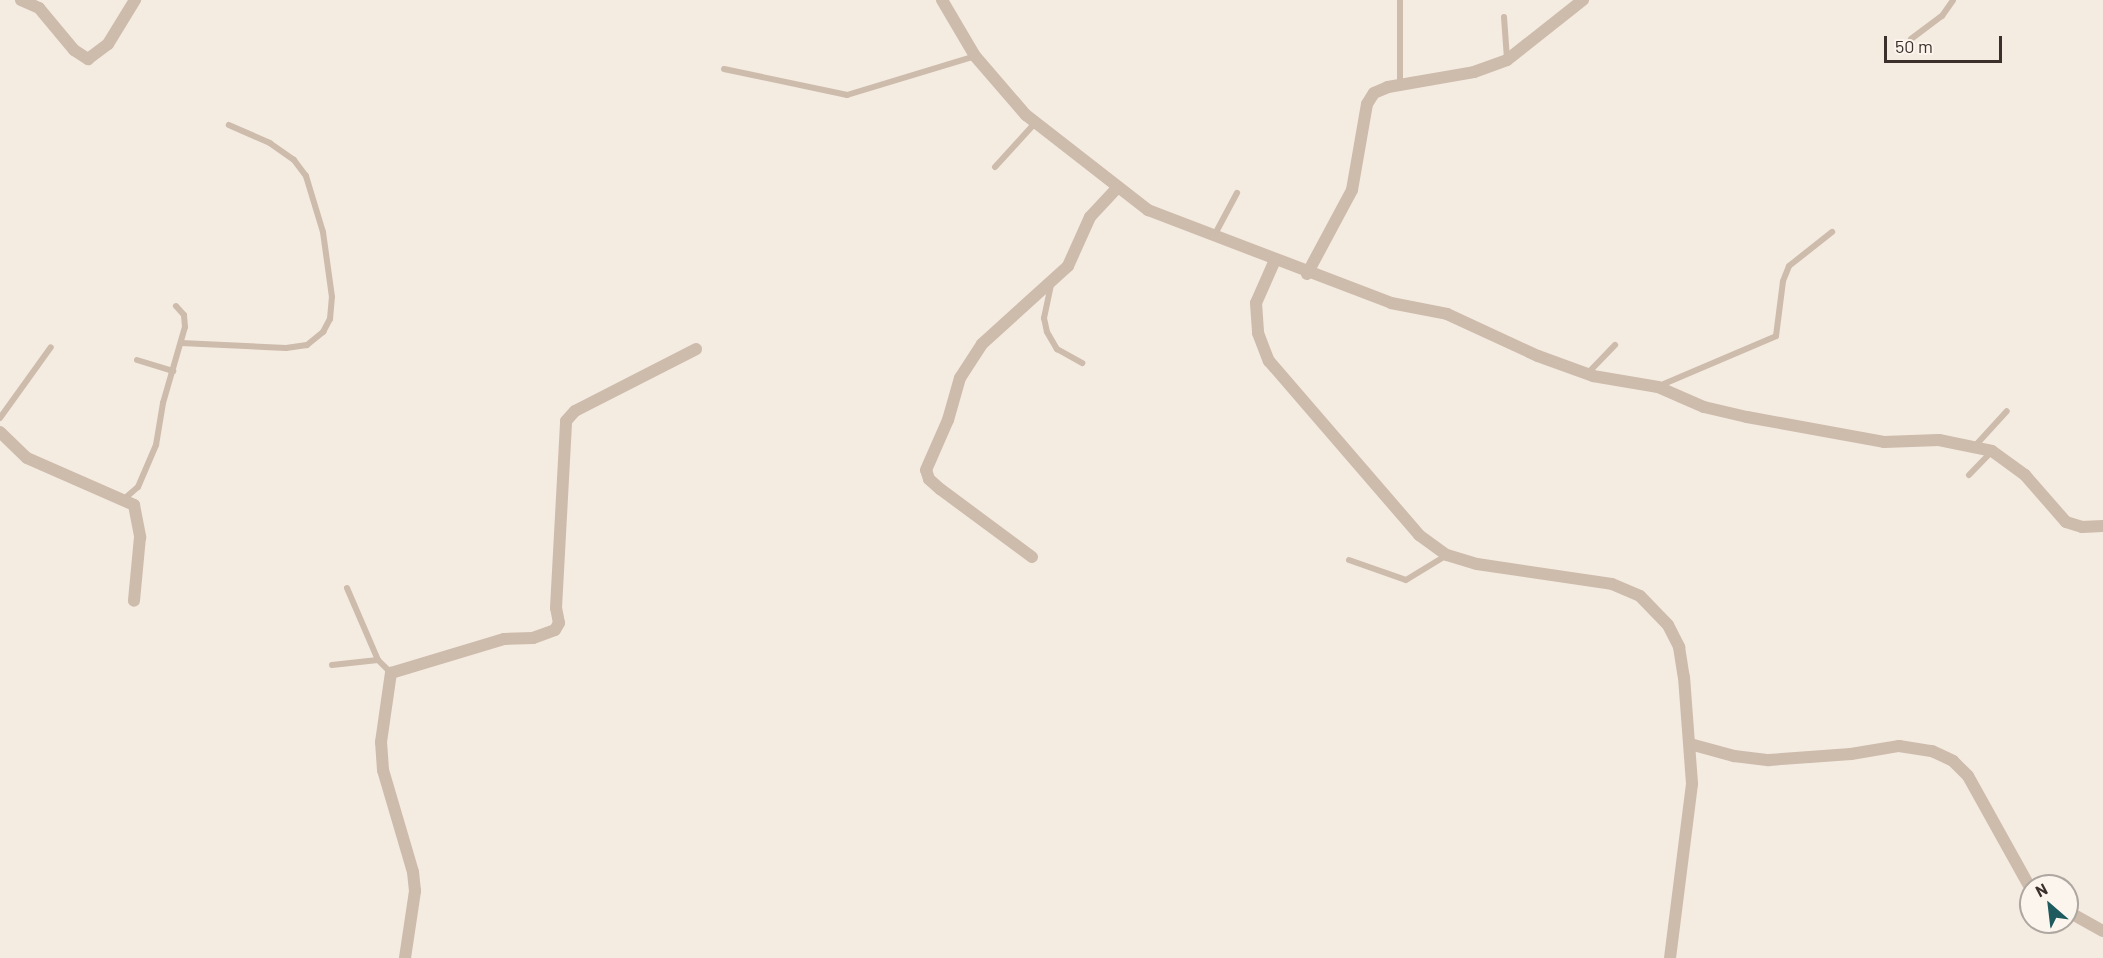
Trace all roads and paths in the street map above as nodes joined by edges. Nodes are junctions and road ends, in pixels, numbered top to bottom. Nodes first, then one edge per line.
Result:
1 (21, 0) edge
2 (135, 0) edge
3 (942, 0) edge
4 (1400, 0) edge
5 (1953, 0) edge
6 (1575, 2) edge
7 (1504, 17) dead end
8 (1911, 39) dead end
9 (975, 56) junction
10 (1507, 60) junction
11 (724, 69) dead end
12 (1400, 85) junction
13 (1035, 123) junction
14 (229, 125) dead end
15 (995, 167) dead end
16 (1118, 187) junction
17 (1237, 193) dead end
18 (1832, 232) dead end
19 (1214, 236) junction
20 (1275, 260) junction
21 (1307, 273) junction
22 (1051, 284) junction
23 (176, 306) dead end
24 (181, 343) junction
25 (1615, 345) dead end
26 (51, 347) dead end
27 (696, 349) dead end
28 (136, 360) dead end
29 (1082, 363) dead end
30 (173, 371) junction
31 (1588, 374) junction
32 (1658, 387) junction
33 (2007, 411) dead end
34 (0, 418) edge
35 (0, 432) edge
36 (1975, 446) junction
37 (1992, 451) junction
38 (1969, 475) dead end
39 (124, 499) junction
40 (2102, 525) edge
41 (1447, 555) junction
42 (1032, 557) dead end
43 (1349, 560) dead end
44 (347, 588) dead end
45 (134, 601) dead end
46 (378, 660) junction
47 (332, 665) dead end
48 (391, 673) junction
49 (1690, 744) junction
50 (2022, 874) edge
51 (2079, 918) edge
52 (2103, 931) edge
53 (405, 958) edge
54 (1670, 958) edge

1 - 2 street
3 - 9 street
4 - 12 lane
5 - 8 lane
6 - 10 street
7 - 10 lane
9 - 11 lane
9 - 13 street
10 - 12 street
12 - 21 street
13 - 15 lane
13 - 16 street
14 - 24 lane
16 - 19 street
16 - 22 street
17 - 19 lane
18 - 32 lane
19 - 20 street
20 - 21 street
20 - 41 street
21 - 31 street
22 - 29 lane
22 - 42 street
23 - 24 lane
24 - 30 lane
25 - 31 lane
26 - 34 lane
27 - 48 street
28 - 30 lane
30 - 39 lane
31 - 32 street
32 - 36 street
33 - 36 lane
35 - 39 street
36 - 37 street
37 - 38 lane
37 - 40 street
39 - 45 street
41 - 43 lane
41 - 49 street
44 - 46 lane
46 - 47 lane
46 - 48 lane
48 - 53 street
49 - 50 street
49 - 54 street
51 - 52 street

